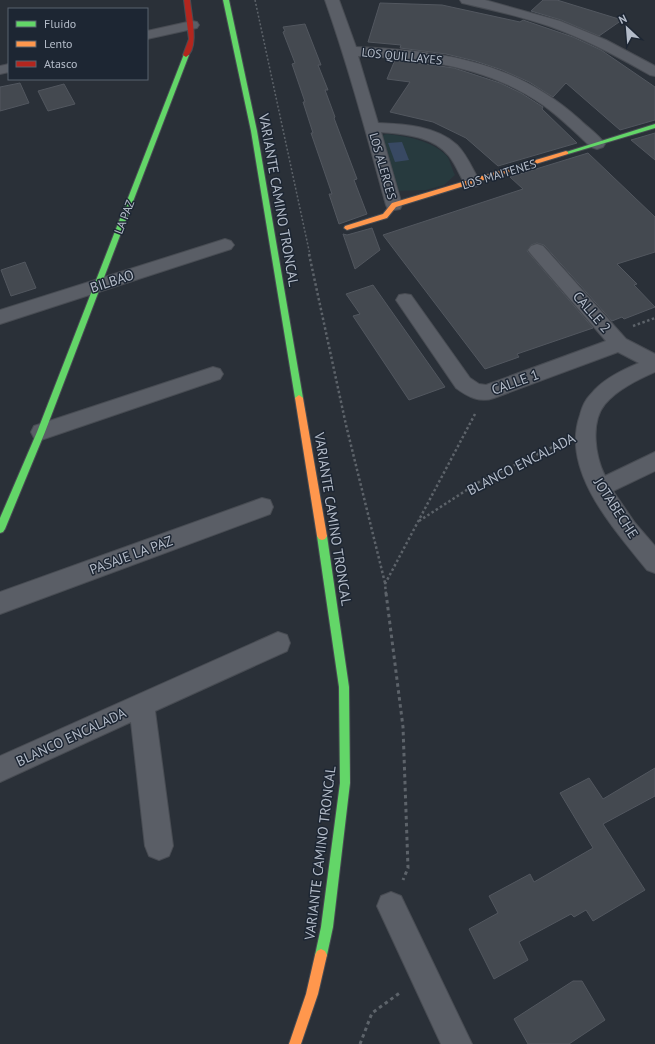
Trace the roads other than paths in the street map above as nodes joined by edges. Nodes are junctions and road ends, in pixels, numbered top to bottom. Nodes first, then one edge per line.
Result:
1 (187, 0) edge
2 (226, 0) edge
3 (332, 0) edge
4 (467, 0) edge
5 (192, 25) junction
6 (148, 36) edge
7 (350, 51) junction
8 (655, 72) edge
9 (655, 126) edge
10 (371, 127) junction
11 (597, 144) junction
12 (472, 182) junction
13 (394, 206) junction
14 (347, 228) dead end
15 (225, 245) dead end
16 (538, 250) dead end
17 (98, 285) junction
18 (405, 300) dead end
19 (0, 317) edge
20 (619, 344) junction
21 (655, 363) edge
22 (213, 374) dead end
23 (41, 432) junction
24 (655, 461) edge
25 (600, 488) junction
26 (262, 508) dead end
27 (0, 529) edge
28 (655, 563) edge
29 (0, 603) edge
30 (278, 643) dead end
31 (142, 704) junction
32 (0, 769) edge
33 (160, 846) dead end
34 (391, 906) road end
35 (295, 1044) edge
36 (457, 1044) edge

1 - 5 street, LA PAZ
2 - 35 street, VARIANTE CAMINO TRONCAL
3 - 7 street, LOS ALERCES
4 - 8 street
5 - 6 street
5 - 17 street, LA PAZ
7 - 10 street, LOS ALERCES
7 - 11 street, LOS QUILLAYES
9 - 11 street, LOS MAITENES
10 - 12 street, LOS ALERCES
10 - 13 street, LOS ALERCES
11 - 12 street, LOS MAITENES
12 - 13 street, LOS MAITENES
13 - 14 street, LOS MAITENES
15 - 17 street, BILBAO
16 - 20 street, CALLE 2
17 - 19 street, BILBAO
17 - 23 street, LA PAZ
18 - 20 street, CALLE 1
20 - 21 street, CALLE 2
21 - 25 street, JOTABECHE
22 - 23 street
23 - 27 street, LA PAZ
24 - 25 street
25 - 28 street, JOTABECHE
26 - 29 street, PASAJE LA PAZ
30 - 31 street, BLANCO ENCALADA
31 - 32 street, BLANCO ENCALADA
31 - 33 street, BLANCO ENCALADA
34 - 36 street

